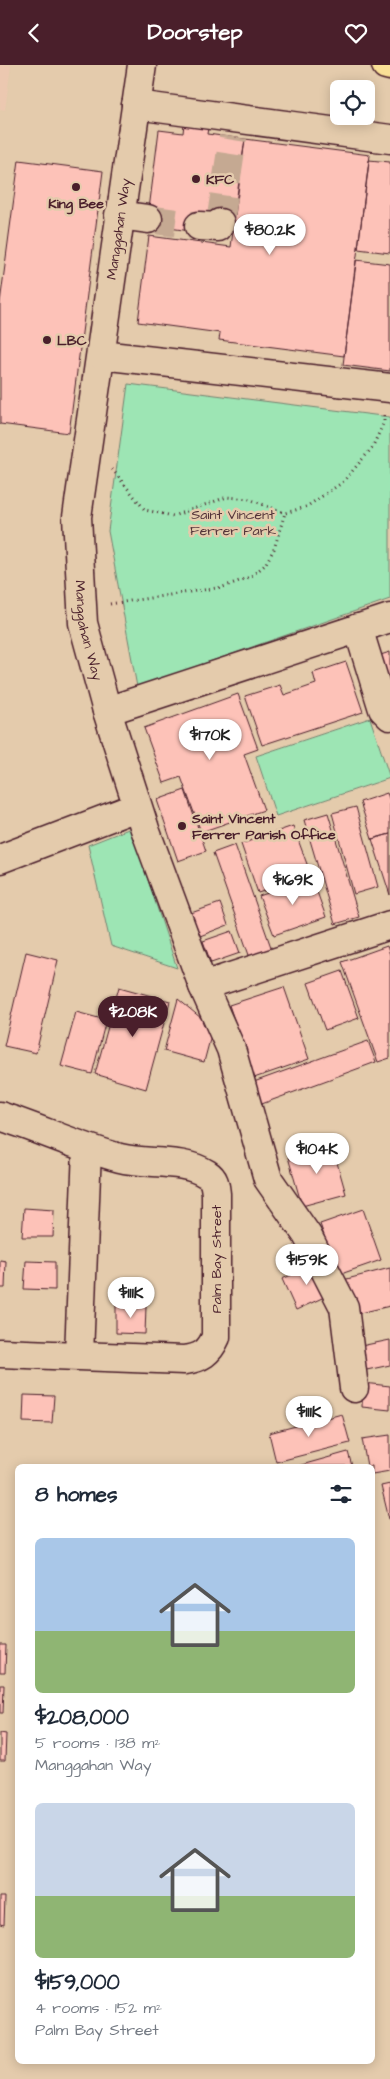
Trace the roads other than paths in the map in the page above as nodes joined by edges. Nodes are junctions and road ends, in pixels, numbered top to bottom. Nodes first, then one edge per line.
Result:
1 (142, 65) edge
2 (386, 65) edge
3 (390, 65) edge
4 (136, 105) junction
5 (390, 139) edge
6 (119, 215) junction
7 (148, 219) tunnel mouth
8 (101, 355) junction
9 (388, 388) edge
10 (390, 618) edge
11 (358, 628) junction
12 (107, 711) junction
13 (390, 716) edge
14 (126, 811) dead end
15 (0, 859) edge
16 (390, 925) edge
17 (203, 986) junction
18 (0, 1116) edge
19 (87, 1149) junction
20 (0, 1353) edge
21 (79, 1355) junction
22 (354, 1388) dead end

1 - 4 street, Manggahan Way
2 - 3 main road
4 - 5 street
4 - 6 street, Manggahan Way
6 - 7 street
6 - 8 street, Manggahan Way
8 - 9 street
8 - 12 street, Manggahan Way
10 - 11 street
11 - 12 street
11 - 13 street
12 - 17 street, Manggahan Way
14 - 15 street
16 - 17 street
17 - 22 street, Manggahan Way
18 - 19 street, Palm Bay Street
19 - 21 street
19 - 21 street, Palm Bay Street
20 - 21 street, Palm Bay Street

